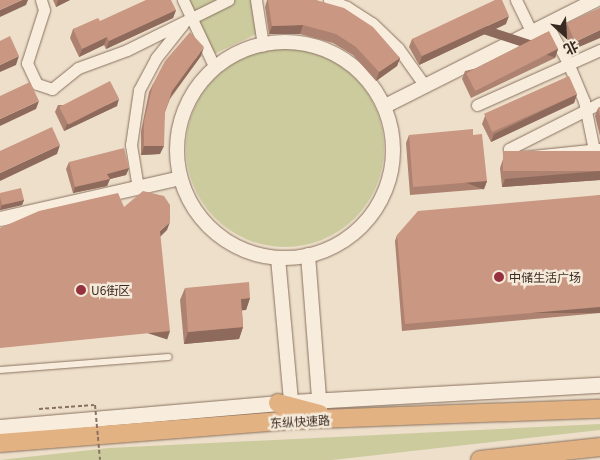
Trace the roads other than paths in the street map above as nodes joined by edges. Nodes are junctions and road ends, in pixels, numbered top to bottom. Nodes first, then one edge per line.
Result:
1 (42, 0) edge
2 (183, 0) edge
3 (228, 0) edge
4 (256, 0) edge
5 (328, 0) edge
6 (516, 0) edge
7 (596, 0) edge
8 (191, 17) junction
9 (547, 24) junction
10 (531, 31) junction
11 (263, 44) junction
12 (600, 50) edge
13 (568, 63) junction
14 (215, 68) junction
15 (425, 86) junction
16 (600, 103) edge
17 (476, 105) dead end
18 (385, 106) junction
19 (584, 109) junction
20 (597, 149) edge
21 (180, 178) junction
22 (138, 188) junction
23 (0, 219) edge
24 (308, 256) junction
25 (278, 258) junction
26 (168, 357) dead end
27 (0, 370) edge
28 (600, 385) edge
29 (600, 402) edge
30 (289, 408) junction
31 (600, 409) edge
32 (569, 410) junction
33 (320, 411) junction
34 (0, 427) edge
35 (0, 443) edge
36 (600, 447) edge
37 (480, 460) edge

1 - 8 street
2 - 8 street
3 - 8 street
4 - 11 street
5 - 15 street
6 - 10 street
7 - 9 street
8 - 14 street
8 - 22 street
9 - 10 street
9 - 13 street
10 - 15 street
11 - 14 street
11 - 18 street
12 - 13 street
13 - 17 street
13 - 19 street
14 - 21 street
15 - 18 street
16 - 19 street
18 - 24 street
19 - 20 street
19 - 20 street
21 - 22 street
21 - 25 street
22 - 23 street
24 - 25 street
24 - 33 street
25 - 30 street
26 - 27 lane
28 - 33 main road
29 - 32 main road
30 - 33 highway, 东纵快速路
30 - 34 main road
30 - 35 highway, 东纵快速路
31 - 32 highway, 东纵快速路
32 - 33 highway, 东纵快速路
36 - 37 highway

